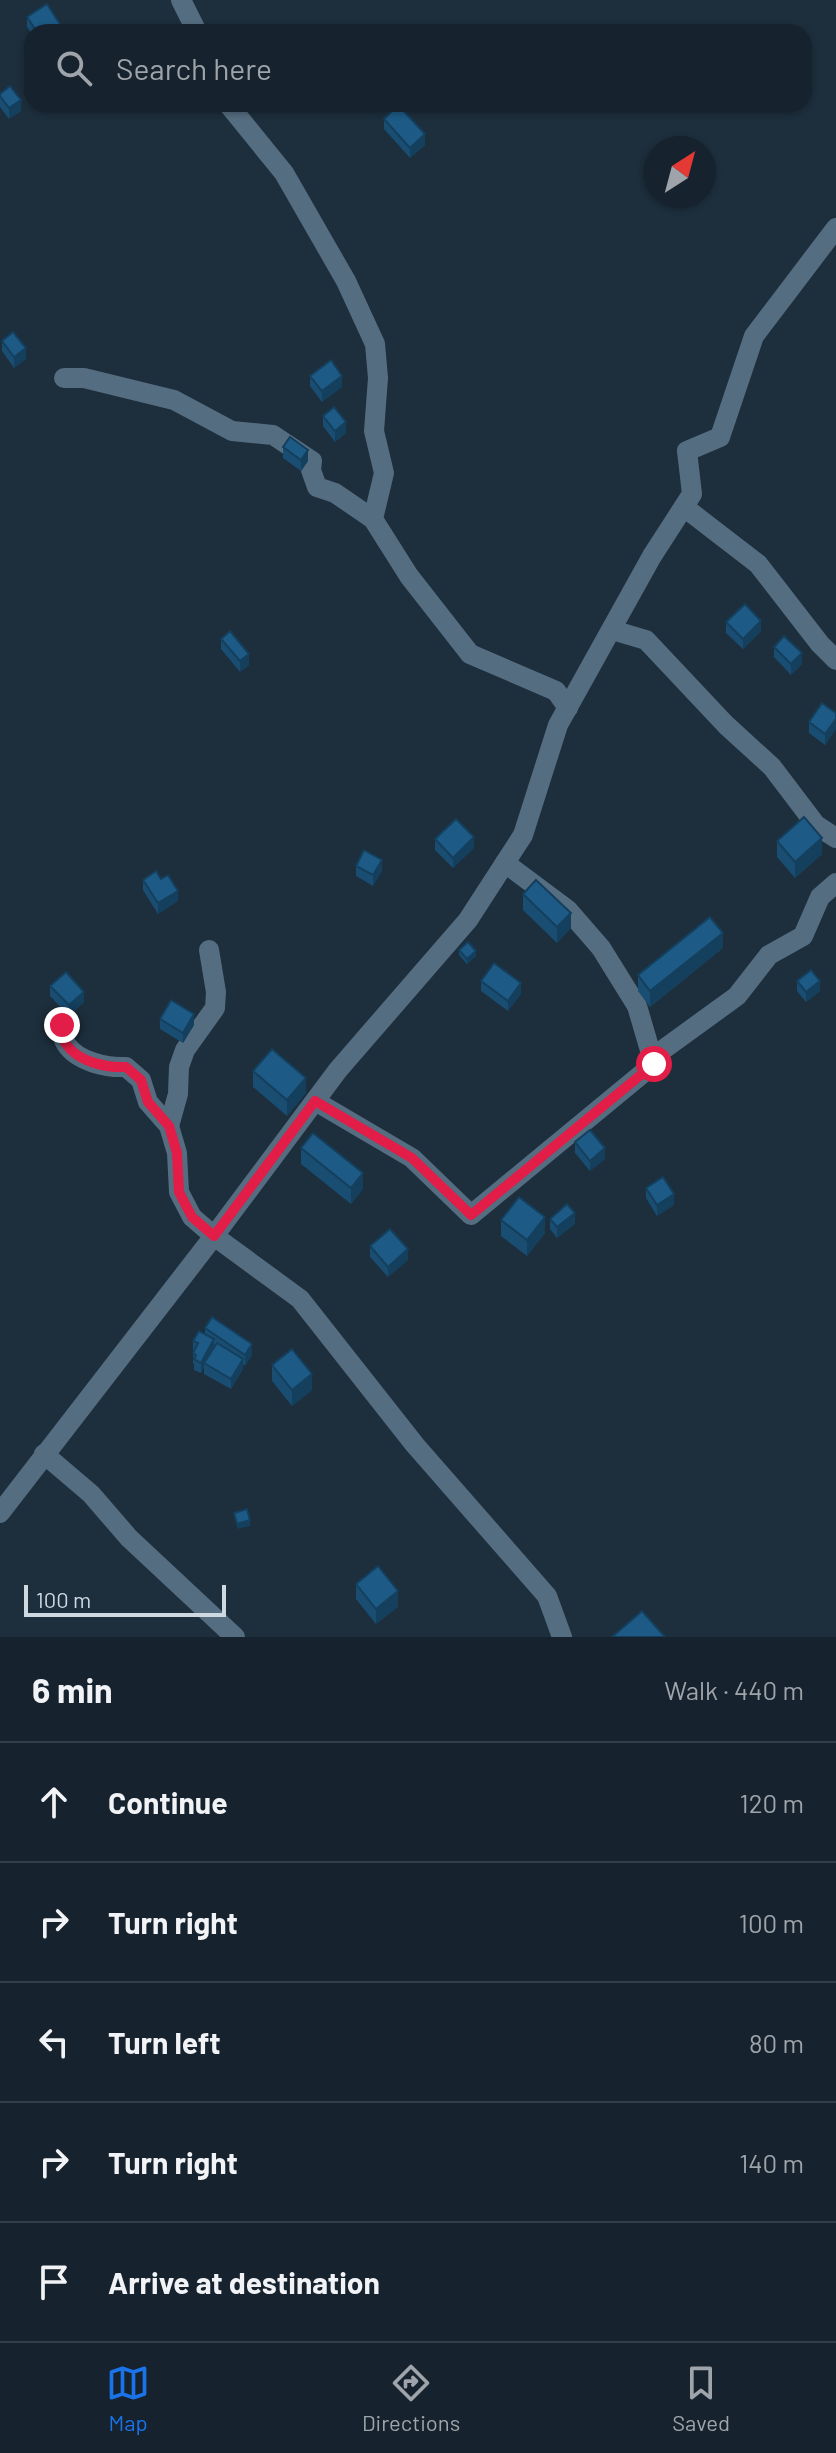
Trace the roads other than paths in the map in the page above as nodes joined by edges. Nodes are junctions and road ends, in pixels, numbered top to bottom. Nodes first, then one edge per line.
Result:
1 (181, 0) edge
2 (193, 24) edge
3 (234, 112) edge
4 (836, 228) edge
5 (64, 378) dead end
6 (684, 507) junction
7 (373, 519) junction
8 (612, 630) junction
9 (836, 660) edge
10 (568, 708) junction
11 (836, 838) edge
12 (505, 863) junction
13 (836, 883) edge
14 (209, 950) dead end
15 (62, 1025) dead end
16 (653, 1057) junction
17 (315, 1101) junction
18 (169, 1126) junction
19 (214, 1236) junction
20 (44, 1454) junction
21 (0, 1513) edge
22 (235, 1637) edge
23 (562, 1637) edge

1 - 2 street
3 - 7 street
4 - 6 street
5 - 7 street
6 - 8 street
6 - 9 street
7 - 10 street
8 - 10 street
8 - 11 street
10 - 12 street
12 - 16 street
12 - 17 street
13 - 16 street
14 - 18 street
15 - 18 street
16 - 17 street
17 - 19 street
18 - 19 street
19 - 20 street
19 - 23 street
20 - 21 street
20 - 22 street

